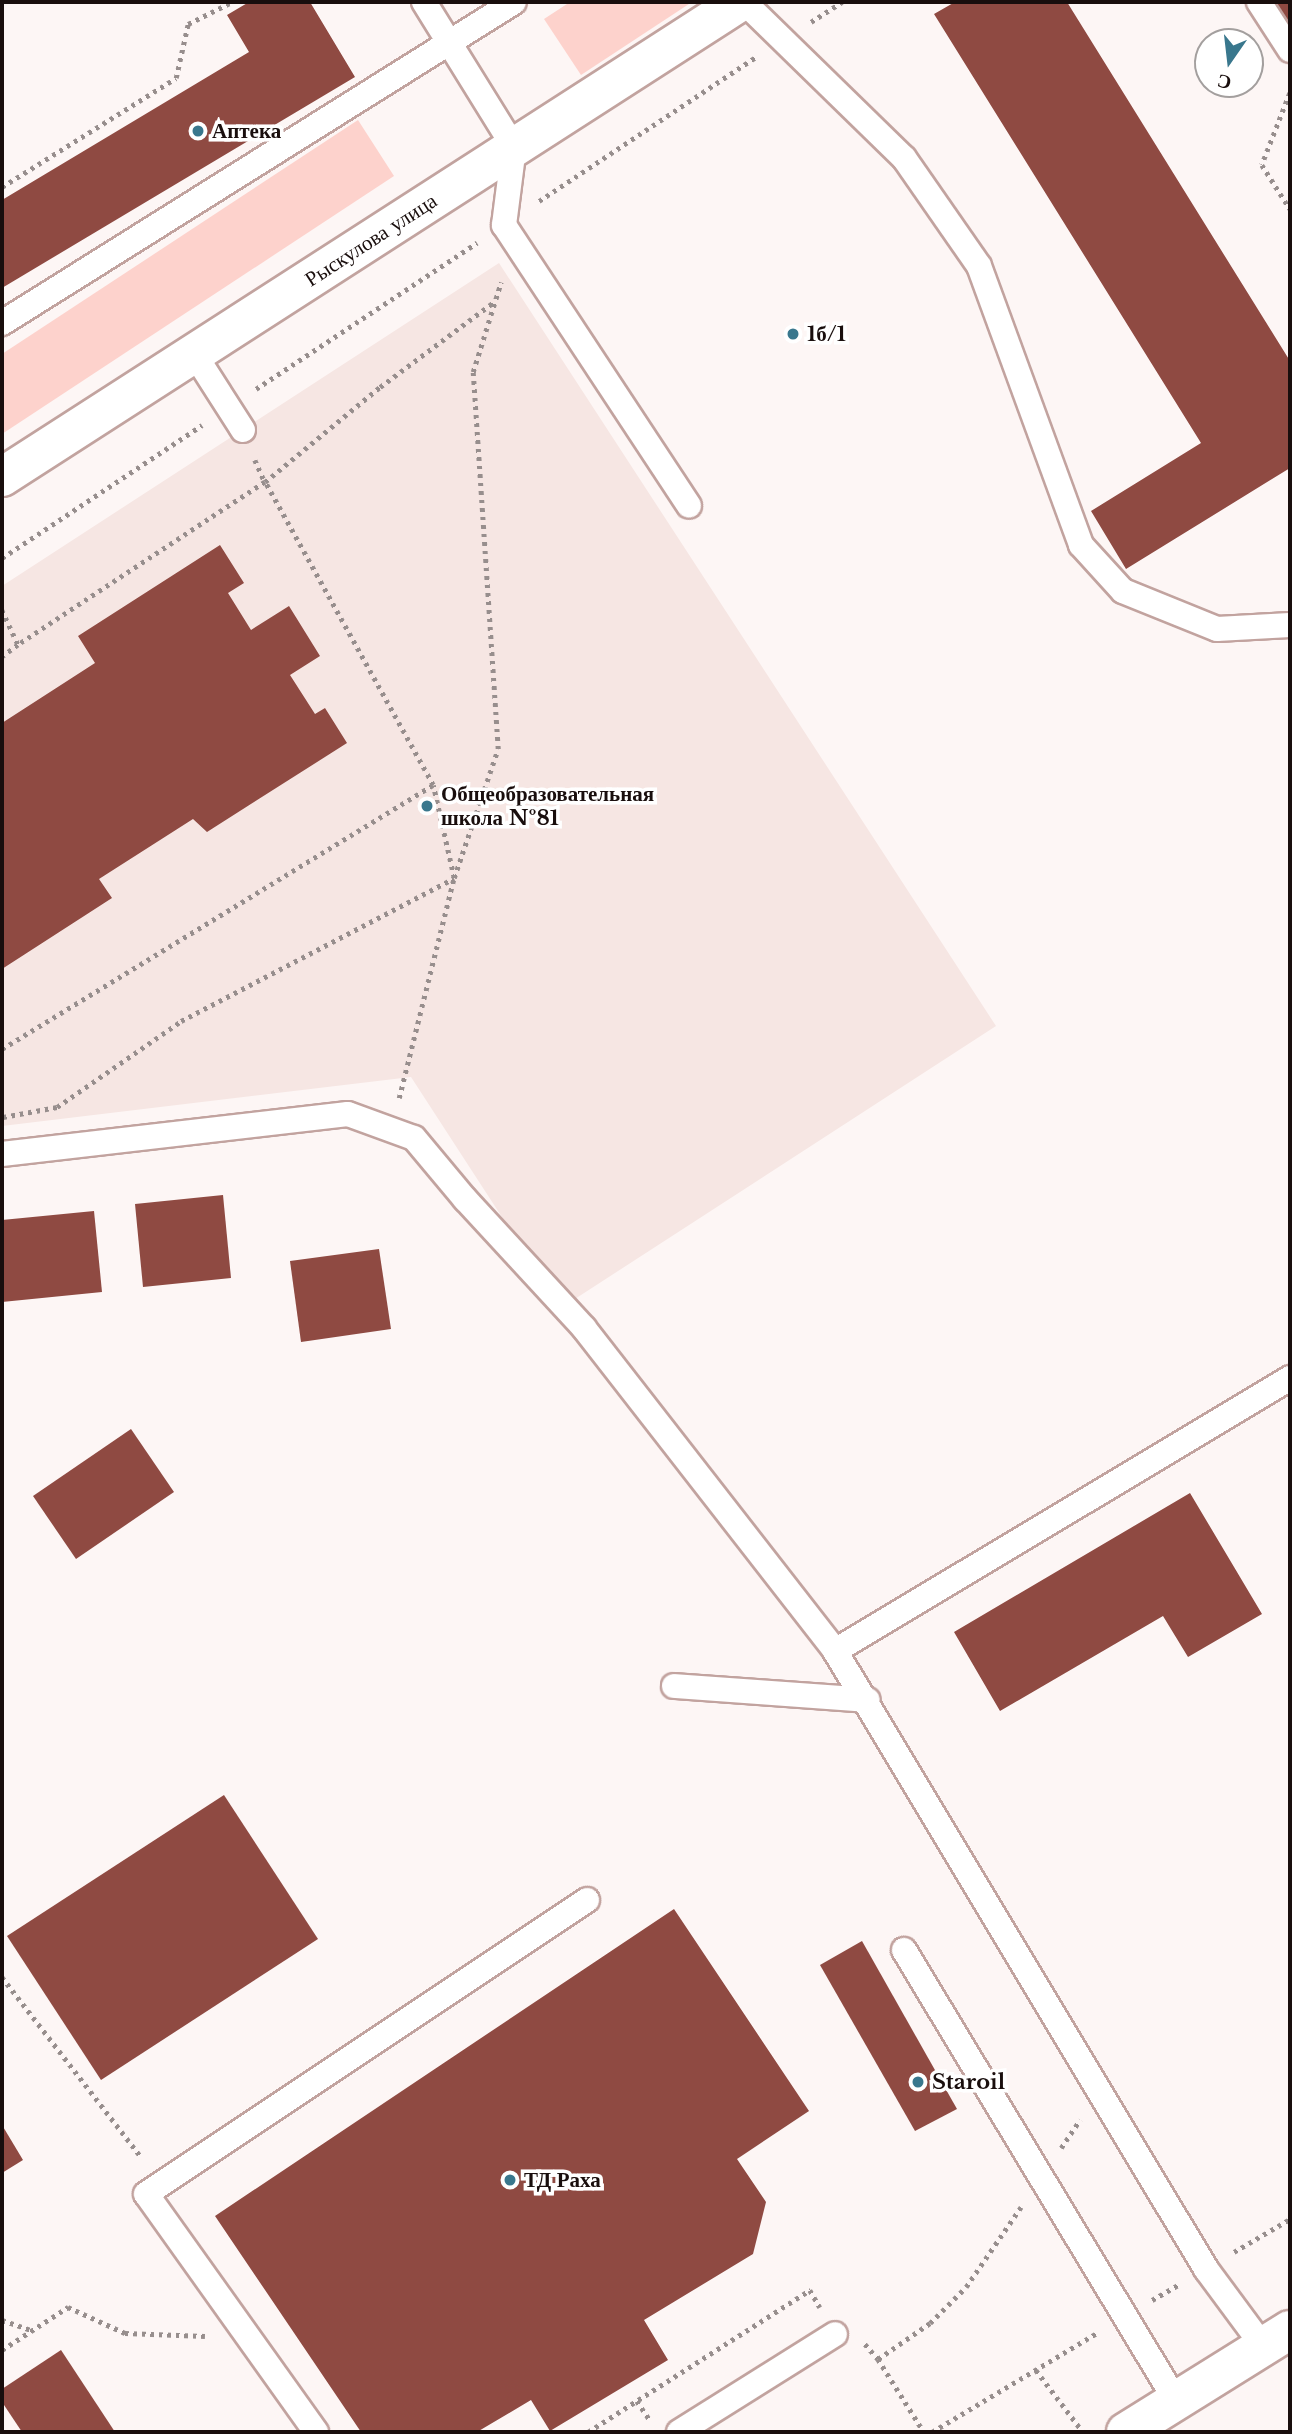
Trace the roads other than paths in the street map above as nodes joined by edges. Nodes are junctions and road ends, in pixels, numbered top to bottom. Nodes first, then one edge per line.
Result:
1 (424, 2) edge
2 (514, 2) edge
3 (742, 2) edge
4 (1259, 2) edge
5 (451, 42) junction
6 (1290, 50) edge
7 (514, 147) junction
8 (2, 323) edge
9 (195, 355) junction
10 (243, 430) dead end
11 (2, 477) edge
12 (690, 506) dead end
13 (1290, 625) edge
14 (2, 1154) edge
15 (1290, 1378) edge
16 (835, 1651) junction
17 (674, 1686) dead end
18 (867, 1700) junction
19 (587, 1900) dead end
20 (904, 1950) dead end
21 (835, 2334) dead end
22 (1277, 2338) edge
23 (1175, 2399) junction
24 (316, 2432) edge
25 (679, 2432) edge
26 (1126, 2432) edge

1 - 5 lane
2 - 5 lane
3 - 7 street, Рыскулова улица
3 - 13 lane
4 - 6 lane
5 - 7 lane
5 - 8 lane
7 - 9 street, Рыскулова улица
7 - 12 lane
9 - 10 lane
9 - 11 street, Рыскулова улица
14 - 16 lane
15 - 16 lane
16 - 18 lane
17 - 18 lane
18 - 22 lane
19 - 24 lane
20 - 23 lane
21 - 25 lane
22 - 23 street
23 - 26 street

